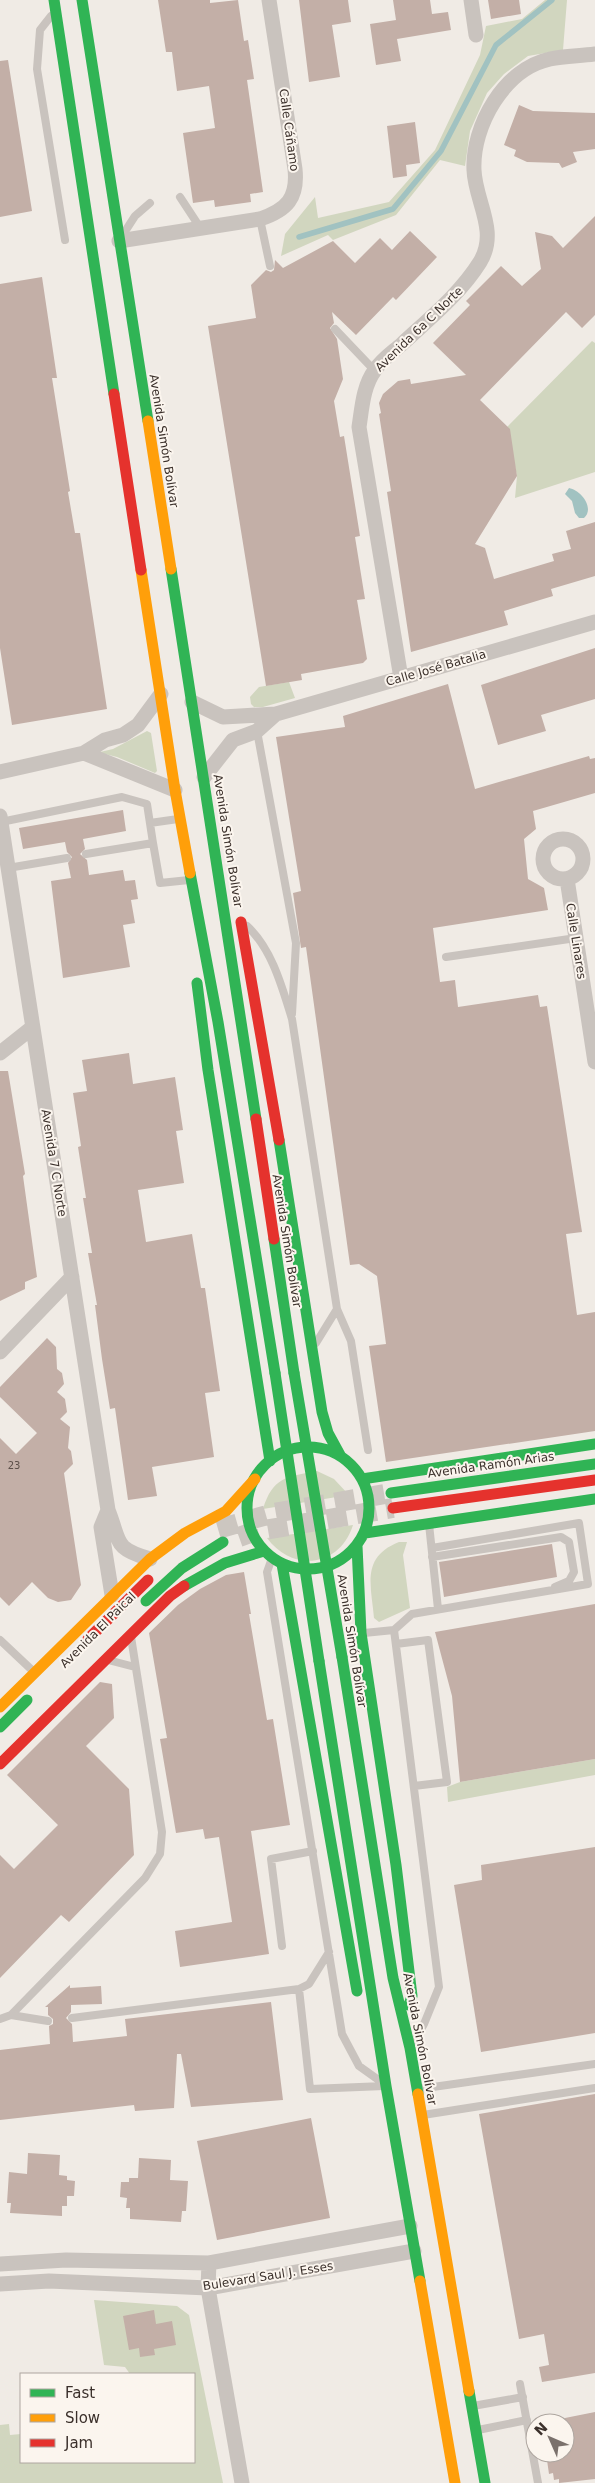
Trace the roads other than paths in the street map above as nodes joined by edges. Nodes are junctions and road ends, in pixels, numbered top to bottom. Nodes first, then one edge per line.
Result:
1 (82, 0) edge
2 (269, 0) edge
3 (471, 0) edge
4 (55, 5) edge
5 (476, 35) dead end
6 (595, 54) edge
7 (180, 197) dead end
8 (150, 203) dead end
9 (260, 219) junction
10 (202, 229) junction
11 (65, 240) dead end
12 (119, 241) junction
13 (270, 266) dead end
14 (335, 329) dead end
15 (374, 370) junction
16 (595, 622) edge
17 (401, 678) junction
18 (162, 692) junction
19 (192, 702) junction
20 (276, 714) junction
21 (257, 731) junction
22 (84, 753) junction
23 (0, 772) edge
24 (204, 777) junction
25 (175, 790) junction
26 (180, 818) junction
27 (0, 819) edge
28 (150, 823) junction
29 (214, 842) junction
30 (153, 843) junction
31 (86, 854) dead end
32 (67, 858) dead end
33 (8, 868) junction
34 (230, 872) dead end
35 (566, 879) dead end
36 (190, 880) junction
37 (195, 904) junction
38 (240, 916) joint
39 (576, 938) junction
40 (192, 951) dead end
41 (446, 957) dead end
42 (195, 969) dead end
43 (292, 1019) junction
44 (33, 1027) junction
45 (0, 1053) edge
46 (595, 1062) edge
47 (72, 1277) junction
48 (337, 1309) junction
49 (313, 1350) junction
50 (0, 1352) edge
51 (316, 1372) junction
52 (256, 1379) junction
53 (595, 1444) edge
54 (368, 1450) dead end
55 (340, 1455) junction
56 (270, 1461) junction
57 (595, 1464) edge
58 (255, 1478) junction
59 (362, 1479) junction
60 (595, 1480) edge
61 (391, 1493) tunnel mouth
62 (595, 1499) edge
63 (393, 1508) tunnel mouth
64 (108, 1510) junction
65 (429, 1524) junction
66 (365, 1533) junction
67 (224, 1542) tunnel mouth
68 (357, 1546) junction
69 (432, 1548) junction
70 (272, 1557) junction
71 (432, 1557) junction
72 (150, 1558) junction
73 (153, 1575) dead end
74 (547, 1592) junction
75 (112, 1595) junction
76 (139, 1608) dead end
77 (438, 1610) junction
78 (394, 1630) junction
79 (361, 1633) junction
80 (131, 1634) junction
81 (0, 1640) edge
82 (396, 1644) junction
83 (80, 1648) dead end
84 (363, 1652) junction
85 (105, 1659) junction
86 (302, 1665) junction
87 (135, 1667) junction
88 (35, 1674) junction
89 (56, 1692) dead end
90 (33, 1694) dead end
91 (0, 1707) edge
92 (0, 1727) edge
93 (7, 1740) dead end
94 (0, 1764) edge
95 (414, 1786) junction
96 (313, 1851) junction
97 (282, 1946) dead end
98 (329, 1952) junction
99 (300, 1989) junction
100 (11, 2015) junction
101 (0, 2018) edge
102 (72, 2018) dead end
103 (48, 2021) dead end
104 (405, 2024) junction
105 (379, 2043) junction
106 (410, 2048) junction
107 (595, 2064) edge
108 (386, 2086) junction
109 (595, 2088) edge
110 (417, 2090) junction
111 (421, 2116) junction
112 (410, 2226) junction
113 (414, 2251) junction
114 (209, 2262) junction
115 (0, 2264) edge
116 (0, 2284) edge
117 (208, 2288) junction
118 (520, 2384) dead end
119 (523, 2397) junction
120 (472, 2406) junction
121 (526, 2413) edge
122 (525, 2420) edge
123 (476, 2430) junction
124 (535, 2463) edge
125 (242, 2483) edge
126 (454, 2483) edge
127 (485, 2483) edge
128 (538, 2483) edge

1 - 12 main road, Avenida Simón Bolívar
2 - 9 street, Calle Cáñamo
3 - 5 street
4 - 11 lane
4 - 18 main road
6 - 15 street, Avenida 6a C Norte
7 - 10 lane
8 - 12 lane
9 - 10 street, Calle Cáñamo
9 - 13 lane
10 - 12 street, Calle Cáñamo
12 - 19 main road, Avenida Simón Bolívar
14 - 15 lane
15 - 17 street, Avenida 6a C Norte
16 - 17 street, Calle José Batalia
17 - 20 street, Calle José Batalia
18 - 22 street
18 - 25 main road
19 - 20 street, Calle José Batalia
19 - 24 main road, Avenida Simón Bolívar
20 - 21 street, Calle José Batalia
21 - 24 street, Calle José Batalia
21 - 43 lane
22 - 23 street
22 - 25 street
24 - 29 main road, Avenida Simón Bolívar
25 - 26 main road
26 - 28 lane
26 - 36 main road
27 - 28 lane
27 - 33 street, Avenida 7 C Norte
28 - 30 lane
29 - 34 main road
29 - 104 main road, Avenida Simón Bolívar, bridge
30 - 31 lane
30 - 36 lane
32 - 33 lane
33 - 44 street, Avenida 7 C Norte
35 - 39 street, Calle Linares
36 - 37 main road
37 - 40 main road
37 - 105 main road, bridge
38 - 43 lane
38 - 49 main road
39 - 41 lane
39 - 46 street, Calle Linares
42 - 52 main road
43 - 48 lane
44 - 45 street
44 - 47 street, Avenida 7 C Norte
47 - 50 street
47 - 64 street, Avenida 7 C Norte
48 - 49 lane
48 - 54 lane
49 - 51 main road
51 - 52 main road
51 - 55 main road
52 - 56 main road
53 - 59 main road
55 - 56 main road
55 - 59 main road
56 - 58 main road
57 - 61 main road, Avenida Ramón Arias
58 - 70 main road
58 - 72 main road
59 - 66 main road
60 - 63 main road
62 - 65 main road
64 - 72 street, Avenida 7 C Norte
64 - 75 street, Avenida 7 C Norte
65 - 66 main road
65 - 69 lane
66 - 68 main road
67 - 76 main road, Avenida El Paical
68 - 70 main road
68 - 79 main road
69 - 71 lane
69 - 74 lane
70 - 80 main road
70 - 86 main road
70 - 96 lane
71 - 74 lane
71 - 77 lane
72 - 75 main road
73 - 83 main road, Avenida El Paical
74 - 77 lane
75 - 88 main road
77 - 78 lane
78 - 79 lane
78 - 82 lane
79 - 84 main road
80 - 85 main road
80 - 87 lane
81 - 88 lane
82 - 95 lane
82 - 95 lane
84 - 86 main road
84 - 104 main road
85 - 87 lane
85 - 94 main road
86 - 105 main road
87 - 100 lane
88 - 91 main road
89 - 93 main road
90 - 92 main road
95 - 106 lane
96 - 97 lane
96 - 98 lane
98 - 99 lane
98 - 108 lane
99 - 102 lane
99 - 108 lane
100 - 101 lane
100 - 103 lane
104 - 106 main road, Avenida Simón Bolívar
105 - 108 main road
106 - 110 main road, Avenida Simón Bolívar
107 - 110 lane
108 - 112 main road
109 - 111 lane
110 - 111 main road, Avenida Simón Bolívar
111 - 120 main road, Avenida Simón Bolívar
112 - 113 main road
112 - 114 street, Bulevard Saul J. Esses
113 - 117 street, Bulevard Saul J. Esses
113 - 126 main road
114 - 115 street, Bulevard Saul J. Esses
114 - 117 street
116 - 117 street, Bulevard Saul J. Esses
117 - 125 street
118 - 119 lane
119 - 120 lane
119 - 121 lane
120 - 123 main road, Avenida Simón Bolívar
122 - 123 lane
123 - 127 main road, Avenida Simón Bolívar
124 - 128 lane

